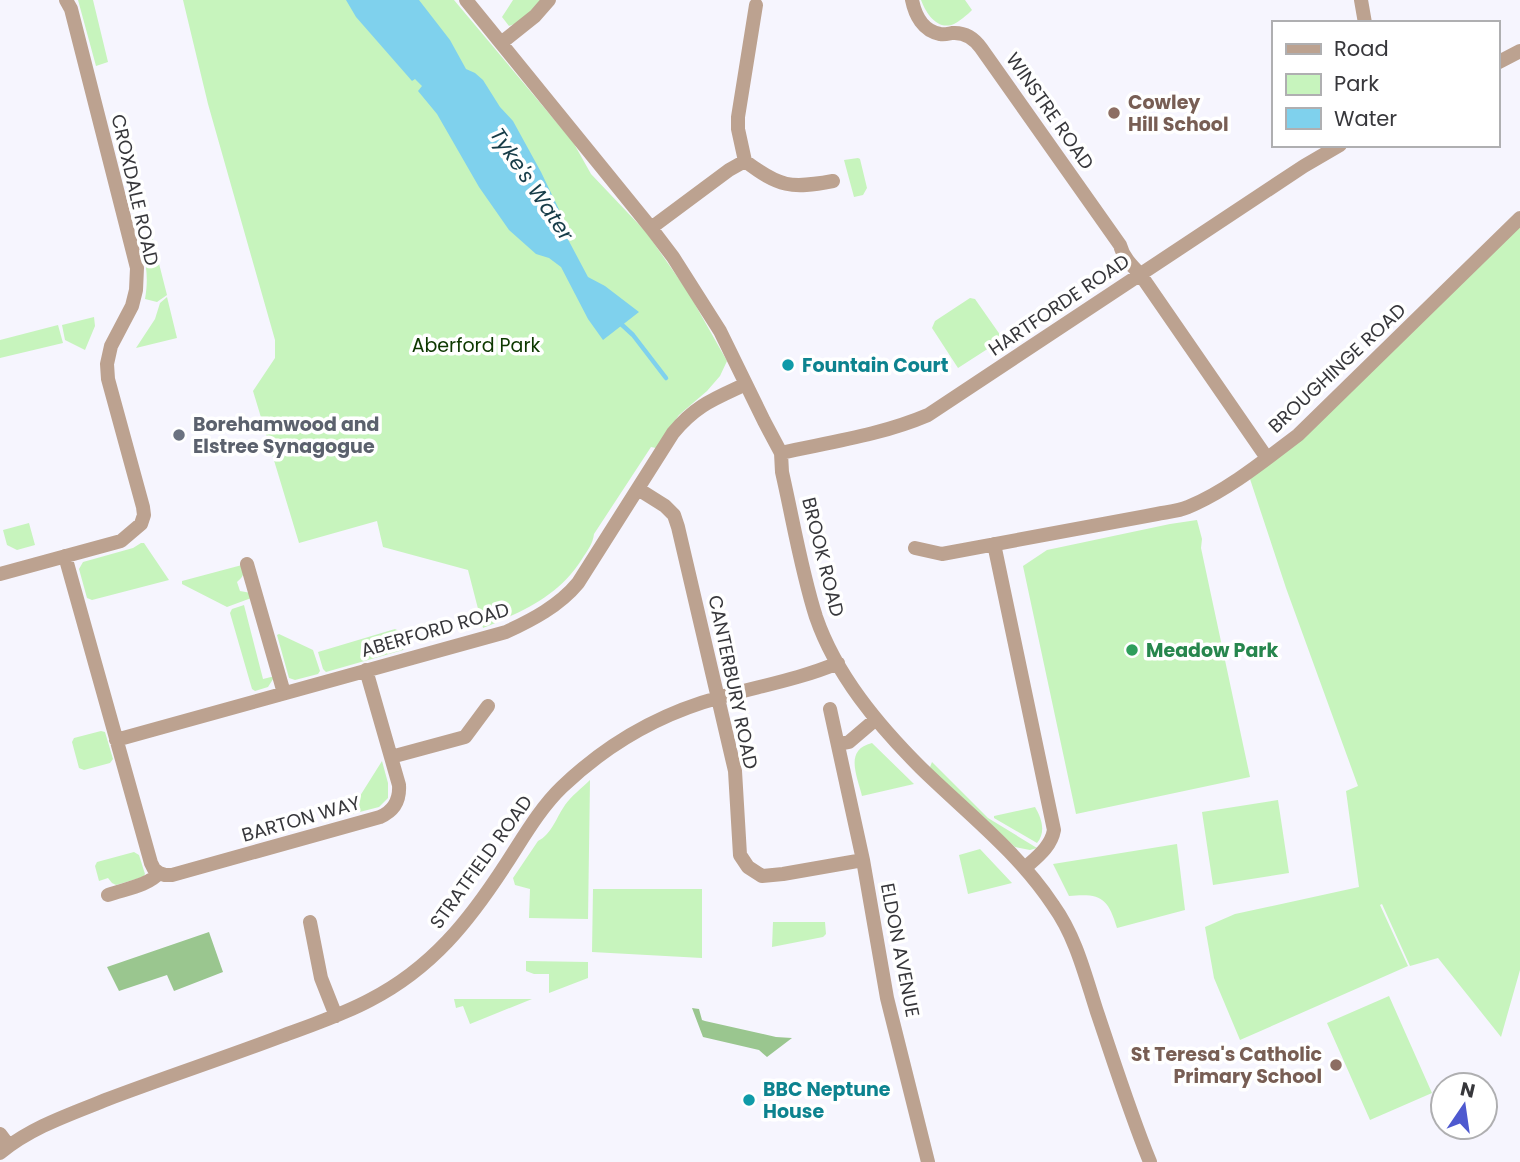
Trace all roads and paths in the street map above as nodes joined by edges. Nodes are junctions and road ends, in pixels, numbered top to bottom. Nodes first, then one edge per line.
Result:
1 (66, 0) edge
2 (466, 0) edge
3 (548, 0) edge
4 (912, 0) edge
5 (1361, 0) edge
6 (756, 5) dead end
7 (1365, 21) edge
8 (501, 43) junction
9 (1520, 51) edge
10 (1499, 62) edge
11 (1337, 147) edge
12 (745, 161) junction
13 (833, 181) dead end
14 (1520, 218) edge
15 (651, 228) junction
16 (1140, 274) junction
17 (746, 384) junction
18 (781, 453) junction
19 (1267, 458) junction
20 (638, 489) junction
21 (994, 544) junction
22 (915, 548) dead end
23 (65, 556) junction
24 (247, 564) dead end
25 (1, 571) edge
26 (838, 663) junction
27 (366, 670) junction
28 (284, 693) junction
29 (719, 697) junction
30 (488, 706) dead end
31 (830, 709) dead end
32 (876, 719) junction
33 (116, 740) junction
34 (839, 744) junction
35 (391, 757) junction
36 (863, 860) junction
37 (1025, 868) junction
38 (159, 873) junction
39 (108, 895) dead end
40 (310, 922) dead end
41 (337, 1016) junction
42 (3, 1144) edge
43 (928, 1162) edge
44 (1150, 1162) edge

1 - 23 street, CROXDALE ROAD
2 - 8 street, BROOK ROAD
3 - 8 street
4 - 16 street, WINSTRE ROAD
5 - 7 street
6 - 12 street
8 - 15 street, BROOK ROAD
9 - 10 street
11 - 16 street, HARTFORDE ROAD
12 - 13 street
12 - 15 street
14 - 19 street, BROUGHINGE ROAD
15 - 17 street, BROOK ROAD
16 - 18 street, HARTFORDE ROAD
16 - 19 street, WINSTRE ROAD
17 - 18 street, BROOK ROAD
17 - 20 street, ABERFORD ROAD
18 - 26 street, BROOK ROAD
19 - 21 street, BROUGHINGE ROAD
20 - 27 street, ABERFORD ROAD
20 - 29 street, CANTERBURY ROAD
21 - 22 street, BROUGHINGE ROAD
21 - 37 street
23 - 25 street, CROXDALE ROAD
23 - 33 street
24 - 28 street
26 - 29 street, STRATFIELD ROAD
26 - 32 street, BROOK ROAD
27 - 28 street, ABERFORD ROAD
27 - 35 street, BARTON WAY
28 - 33 street, ABERFORD ROAD
29 - 36 street, CANTERBURY ROAD
29 - 41 street, STRATFIELD ROAD
30 - 35 street
31 - 34 street, ELDON AVENUE
32 - 34 street
32 - 37 street, BROOK ROAD
33 - 38 street
34 - 36 street, ELDON AVENUE
35 - 38 street, BARTON WAY
36 - 43 street, ELDON AVENUE
37 - 44 street, BROOK ROAD
38 - 39 street, BARTON WAY
40 - 41 street
41 - 42 street, STRATFIELD ROAD

